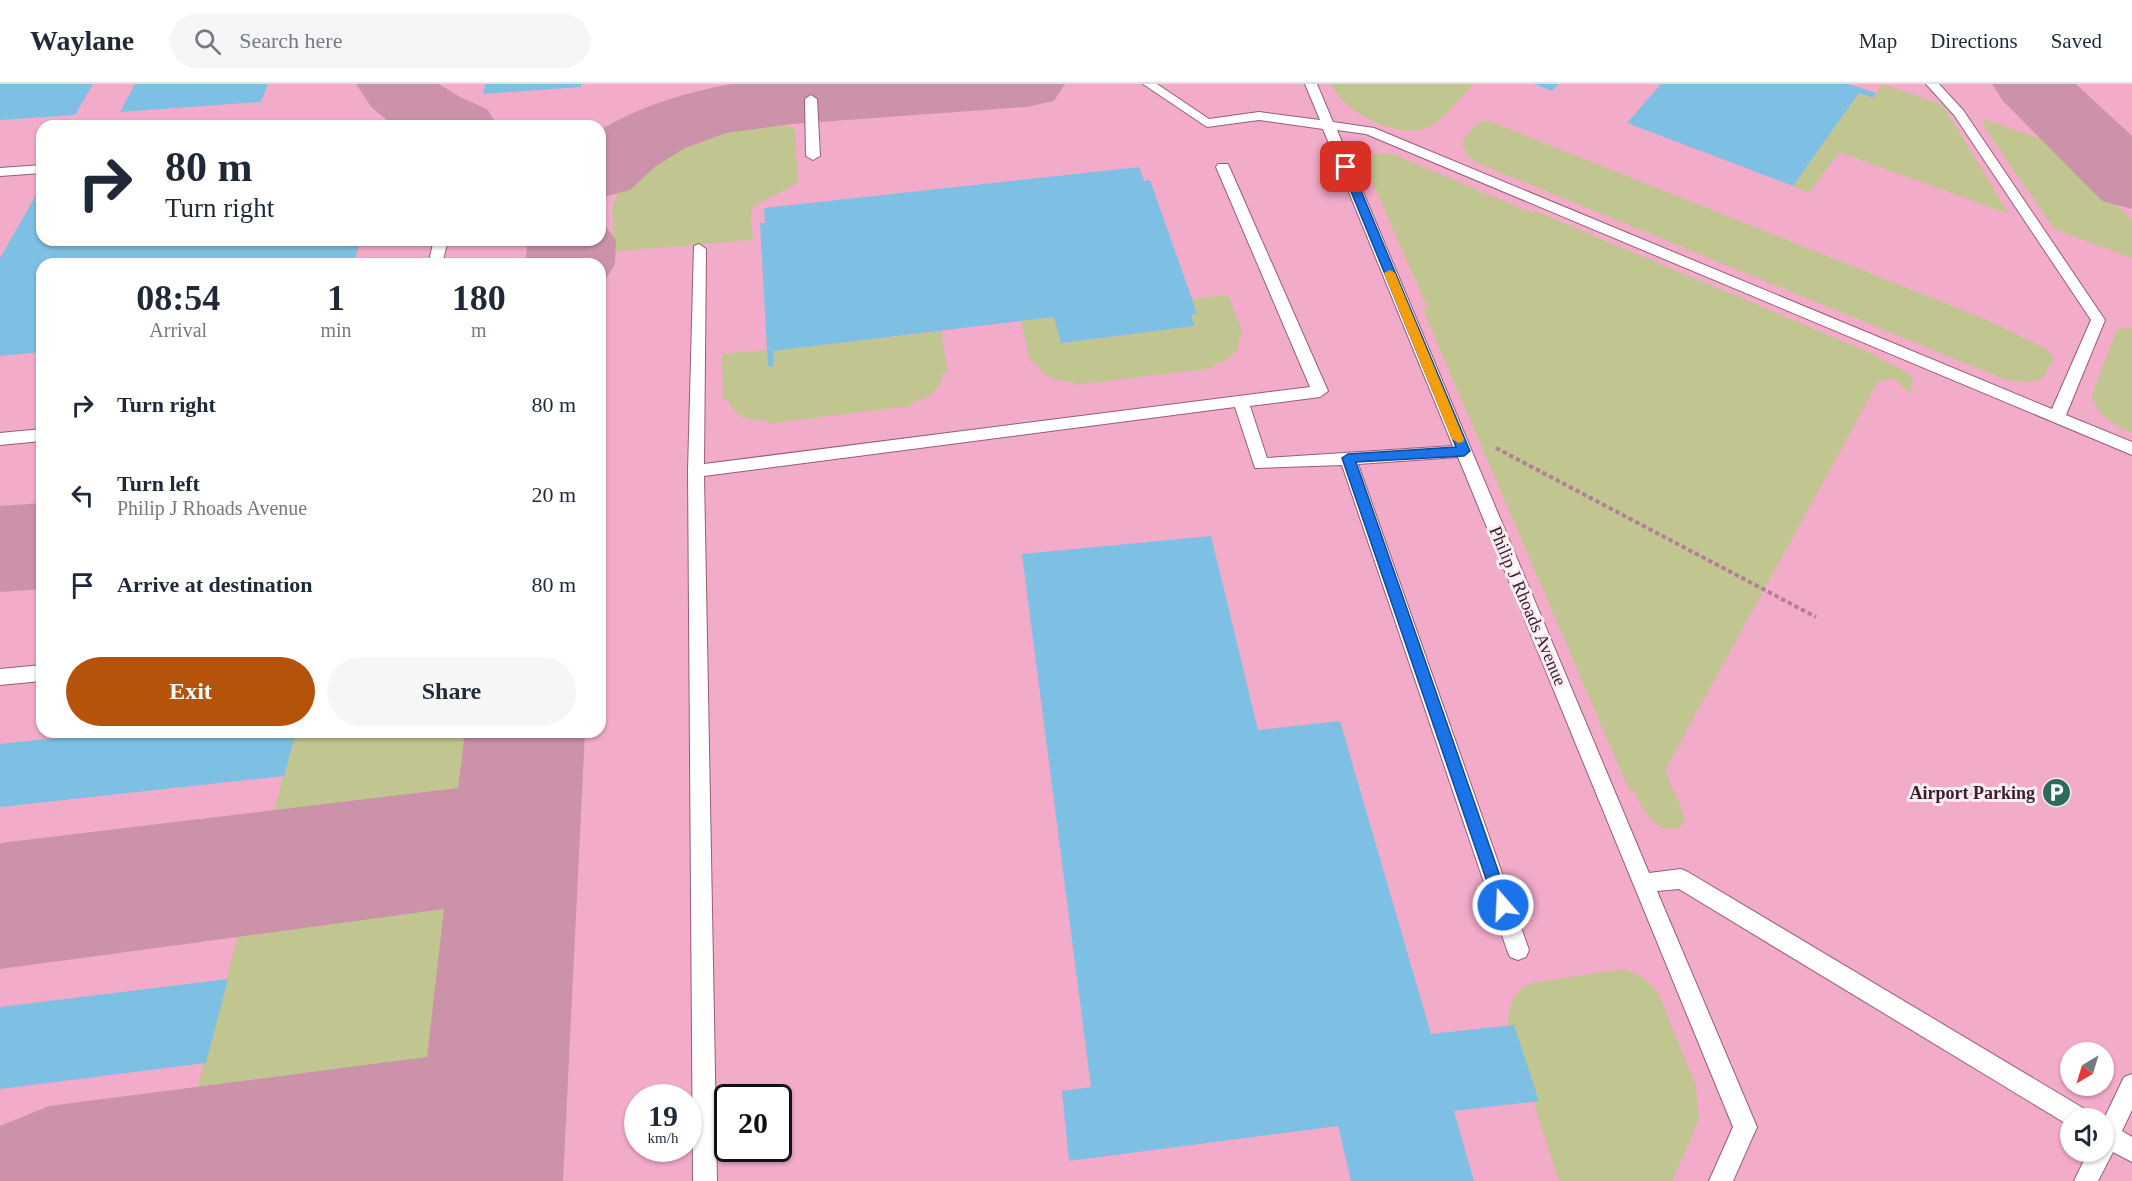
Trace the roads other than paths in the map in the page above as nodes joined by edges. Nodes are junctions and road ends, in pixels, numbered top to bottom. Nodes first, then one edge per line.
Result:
1 (1149, 84) edge
2 (1311, 84) edge
3 (1932, 84) edge
4 (811, 99) dead end
5 (1328, 124) junction
6 (813, 156) dead end
7 (1223, 167) dead end
8 (36, 169) edge
9 (0, 172) edge
10 (699, 249) dead end
11 (1241, 401) junction
12 (2057, 417) junction
13 (36, 436) edge
14 (0, 439) edge
15 (2132, 449) edge
16 (1464, 451) junction
17 (1348, 458) junction
18 (696, 471) junction
19 (36, 673) edge
20 (0, 677) edge
21 (1644, 883) junction
22 (1518, 950) dead end
23 (2132, 1085) edge
24 (2062, 1108) edge
25 (2114, 1122) edge
26 (2114, 1145) edge
27 (2132, 1150) edge
28 (2095, 1162) edge
29 (705, 1181) edge
30 (1721, 1181) edge
31 (2086, 1181) edge

1 - 5 lane
2 - 5 lane, Philip J Rhoads Avenue
3 - 12 lane
4 - 6 lane
5 - 12 lane
5 - 16 lane, Philip J Rhoads Avenue
7 - 11 lane
8 - 9 lane
10 - 18 lane
11 - 17 lane
11 - 18 lane
12 - 15 lane
13 - 14 lane
16 - 17 lane
16 - 21 lane, Philip J Rhoads Avenue
17 - 22 lane
18 - 29 lane
19 - 20 lane
21 - 24 lane
21 - 30 lane, Philip J Rhoads Avenue
23 - 25 lane
26 - 27 lane
28 - 31 lane

